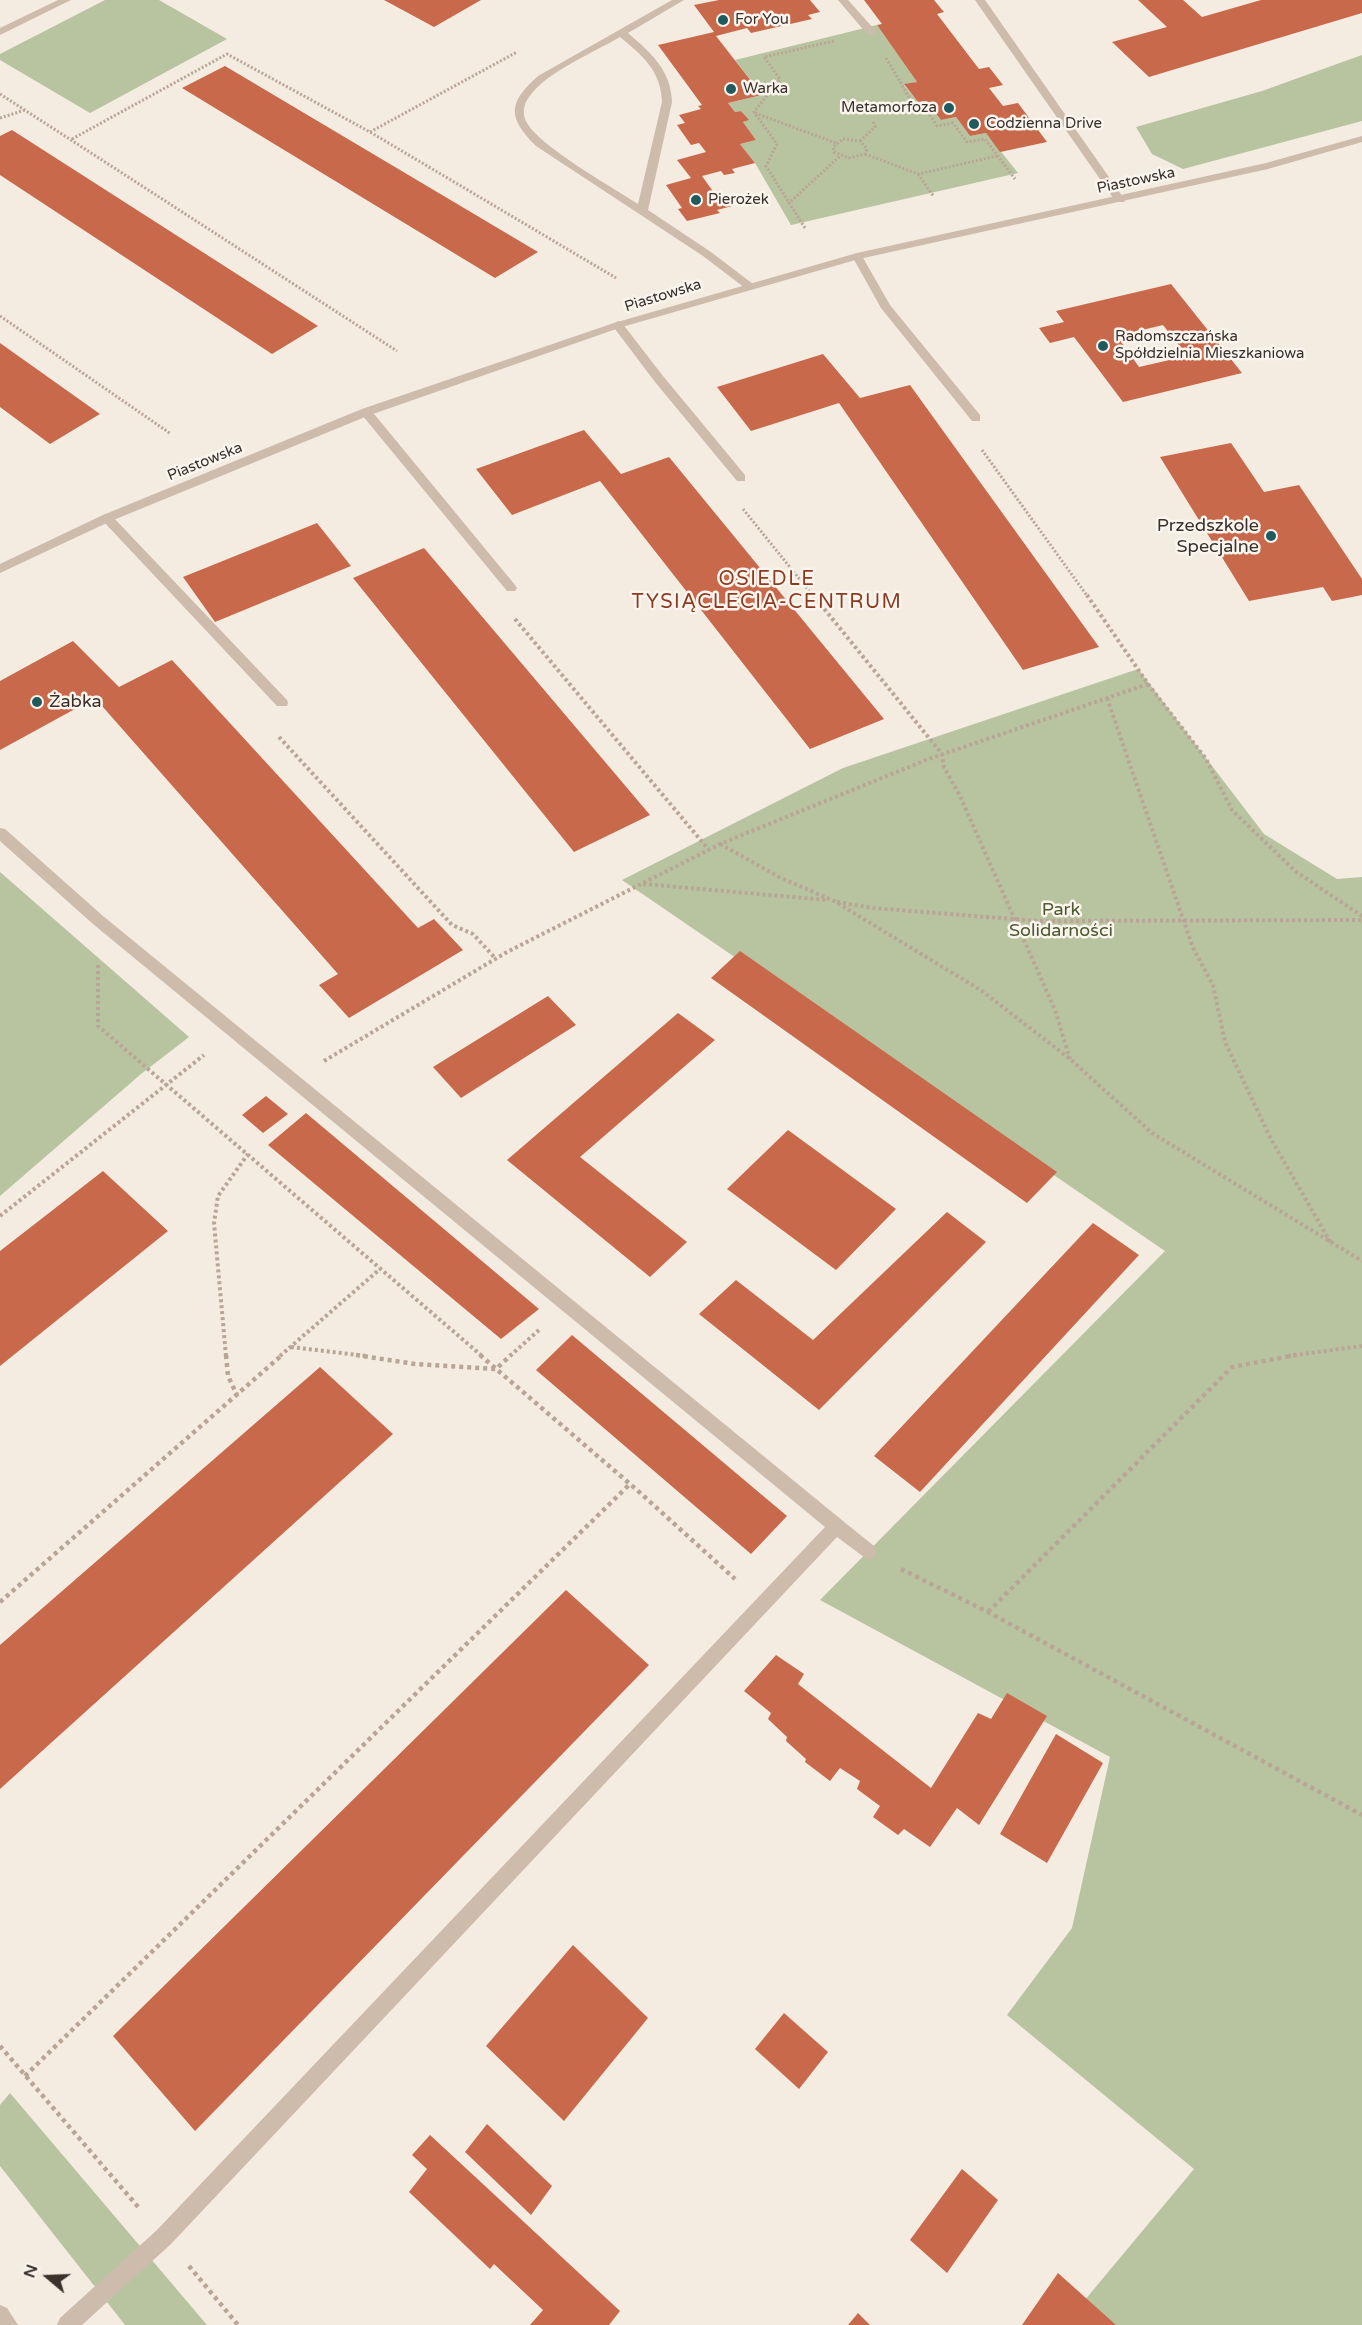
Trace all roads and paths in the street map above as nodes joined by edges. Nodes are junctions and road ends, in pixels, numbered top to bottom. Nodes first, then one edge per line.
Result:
1 (66, 0) edge
2 (679, 0) edge
3 (843, 0) edge
4 (980, 0) edge
5 (0, 32) edge
6 (621, 33) junction
7 (871, 33) junction
8 (523, 49) dead end
9 (0, 94) edge
10 (26, 110) junction
11 (754, 112) junction
12 (0, 118) edge
13 (873, 121) dead end
14 (370, 132) junction
15 (72, 139) junction
16 (1362, 139) edge
17 (860, 141) junction
18 (837, 142) junction
19 (865, 154) junction
20 (840, 156) junction
21 (997, 156) junction
22 (918, 174) junction
23 (1015, 179) dead end
24 (934, 197) dead end
25 (1120, 200) junction
26 (788, 204) junction
27 (642, 211) junction
28 (805, 228) dead end
29 (856, 256) junction
30 (616, 278) dead end
31 (749, 286) junction
32 (0, 316) edge
33 (618, 325) junction
34 (397, 351) dead end
35 (366, 412) junction
36 (976, 418) dead end
37 (171, 434) dead end
38 (981, 449) dead end
39 (741, 478) dead end
40 (736, 501) dead end
41 (107, 518) junction
42 (0, 569) edge
43 (511, 588) dead end
44 (514, 618) dead end
45 (1148, 684) junction
46 (1107, 698) junction
47 (282, 702) dead end
48 (273, 731) dead end
49 (942, 754) junction
50 (0, 833) edge
51 (720, 844) junction
52 (710, 850) junction
53 (642, 884) junction
54 (834, 901) junction
55 (1014, 918) junction
56 (1362, 918) edge
57 (1185, 921) junction
58 (495, 958) junction
59 (98, 963) dead end
60 (234, 1031) junction
61 (1070, 1059) junction
62 (292, 1079) junction
63 (166, 1084) junction
64 (248, 1155) junction
65 (0, 1216) edge
66 (1332, 1245) junction
67 (1362, 1261) edge
68 (380, 1269) junction
69 (567, 1304) junction
70 (1362, 1346) edge
71 (290, 1347) junction
72 (495, 1369) junction
73 (237, 1395) junction
74 (630, 1484) junction
75 (837, 1526) junction
76 (868, 1552) joint
77 (737, 1580) dead end
78 (0, 1602) edge
79 (988, 1612) junction
80 (1362, 1815) edge
81 (0, 2046) edge
82 (25, 2076) junction
83 (164, 2237) junction
84 (0, 2315) edge
85 (8, 2325) edge
86 (67, 2325) edge
87 (238, 2325) edge

1 - 5 street
2 - 6 street
3 - 7 street
4 - 25 street
6 - 27 street
6 - 27 street
7 - 11 path
7 - 21 path
8 - 14 path
9 - 10 path
10 - 12 path
10 - 15 path
11 - 18 path
11 - 26 path
13 - 17 path
14 - 15 path
14 - 30 path
15 - 34 path
16 - 25 street, Piastowska
17 - 18 path
17 - 19 path
18 - 20 path
19 - 20 path
19 - 22 path
20 - 26 path
21 - 22 path
21 - 23 path
22 - 24 path
25 - 29 street, Piastowska
26 - 28 path
27 - 31 street
29 - 31 street, Piastowska
29 - 36 street
31 - 33 street, Piastowska
32 - 37 path
33 - 35 street, Piastowska
33 - 39 street
35 - 41 street, Piastowska
35 - 43 street
38 - 45 path
40 - 49 path
41 - 42 street, Piastowska
41 - 47 street
44 - 52 path
45 - 46 path
45 - 56 path
46 - 49 path
46 - 57 path
48 - 58 path
49 - 51 path
49 - 55 path
50 - 60 street
51 - 52 path
51 - 54 path
52 - 53 path
53 - 54 path
53 - 58 path
54 - 55 path
54 - 61 path
55 - 57 path
55 - 61 path
56 - 57 path
57 - 66 path
58 - 62 path
59 - 63 path
60 - 62 street
60 - 63 path
61 - 66 path
62 - 69 street
63 - 64 path
63 - 65 path
64 - 68 path
64 - 73 path
66 - 67 path
68 - 71 path
68 - 72 path
69 - 72 path
69 - 75 street
70 - 79 path
71 - 72 path
71 - 73 path
72 - 74 path
73 - 78 path
74 - 77 path
74 - 82 path
75 - 76 street
75 - 83 street
76 - 79 path
79 - 80 path
81 - 82 path
82 - 83 path
83 - 86 street
83 - 87 path
84 - 85 street

